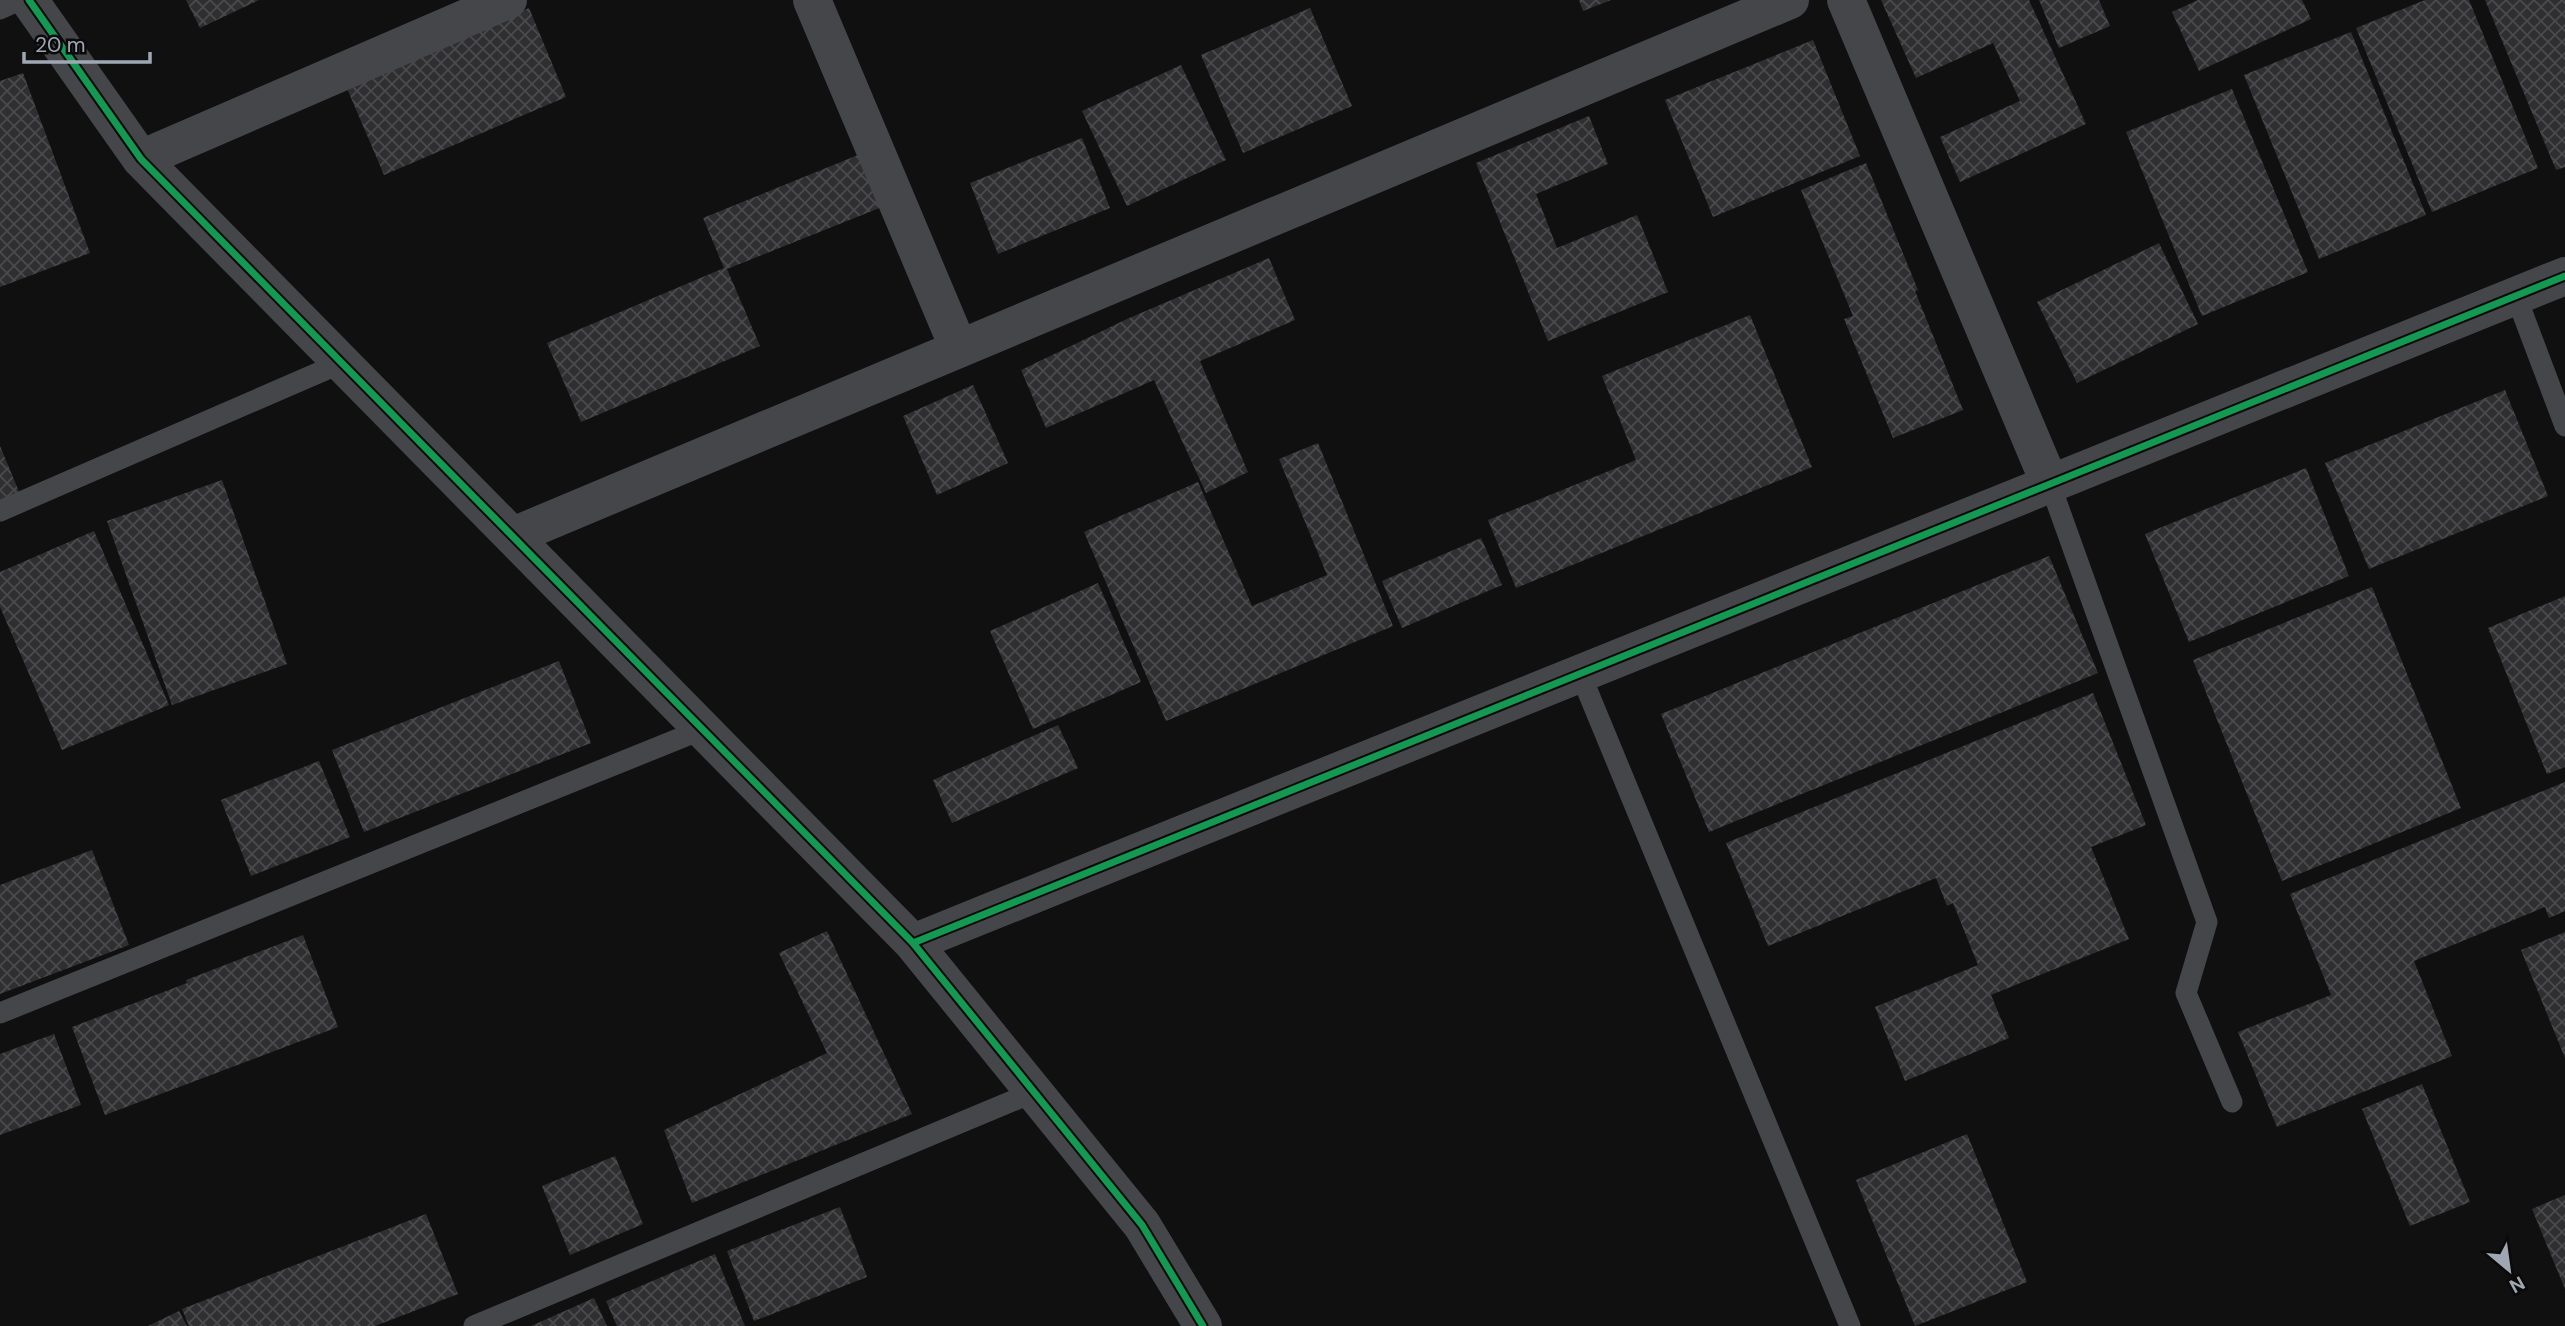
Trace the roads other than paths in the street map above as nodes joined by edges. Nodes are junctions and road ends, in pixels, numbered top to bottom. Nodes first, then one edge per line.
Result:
1 (20, 0) edge
2 (29, 0) edge
3 (508, 0) edge
4 (813, 0) edge
5 (1790, 0) edge
6 (1846, 0) edge
7 (0, 9) edge
8 (141, 159) junction
9 (2565, 276) edge
10 (2516, 296) junction
11 (959, 349) junction
12 (341, 363) junction
13 (2565, 426) edge
14 (2050, 484) junction
15 (0, 511) edge
16 (513, 536) junction
17 (1580, 673) junction
18 (703, 729) junction
19 (913, 943) junction
20 (0, 1013) edge
21 (1034, 1091) junction
22 (2232, 1102) dead end
23 (474, 1326) edge
24 (1203, 1326) edge
25 (1850, 1326) edge

1 - 7 lane
2 - 8 street
3 - 8 street
4 - 11 street
5 - 11 street
6 - 14 street
8 - 12 street
9 - 10 street
10 - 13 lane
10 - 14 street
11 - 16 street
12 - 15 lane
12 - 16 street
14 - 17 street
14 - 22 lane
16 - 18 street
17 - 19 street
17 - 25 lane
18 - 19 street
18 - 20 lane
19 - 21 street
21 - 23 lane
21 - 24 street

